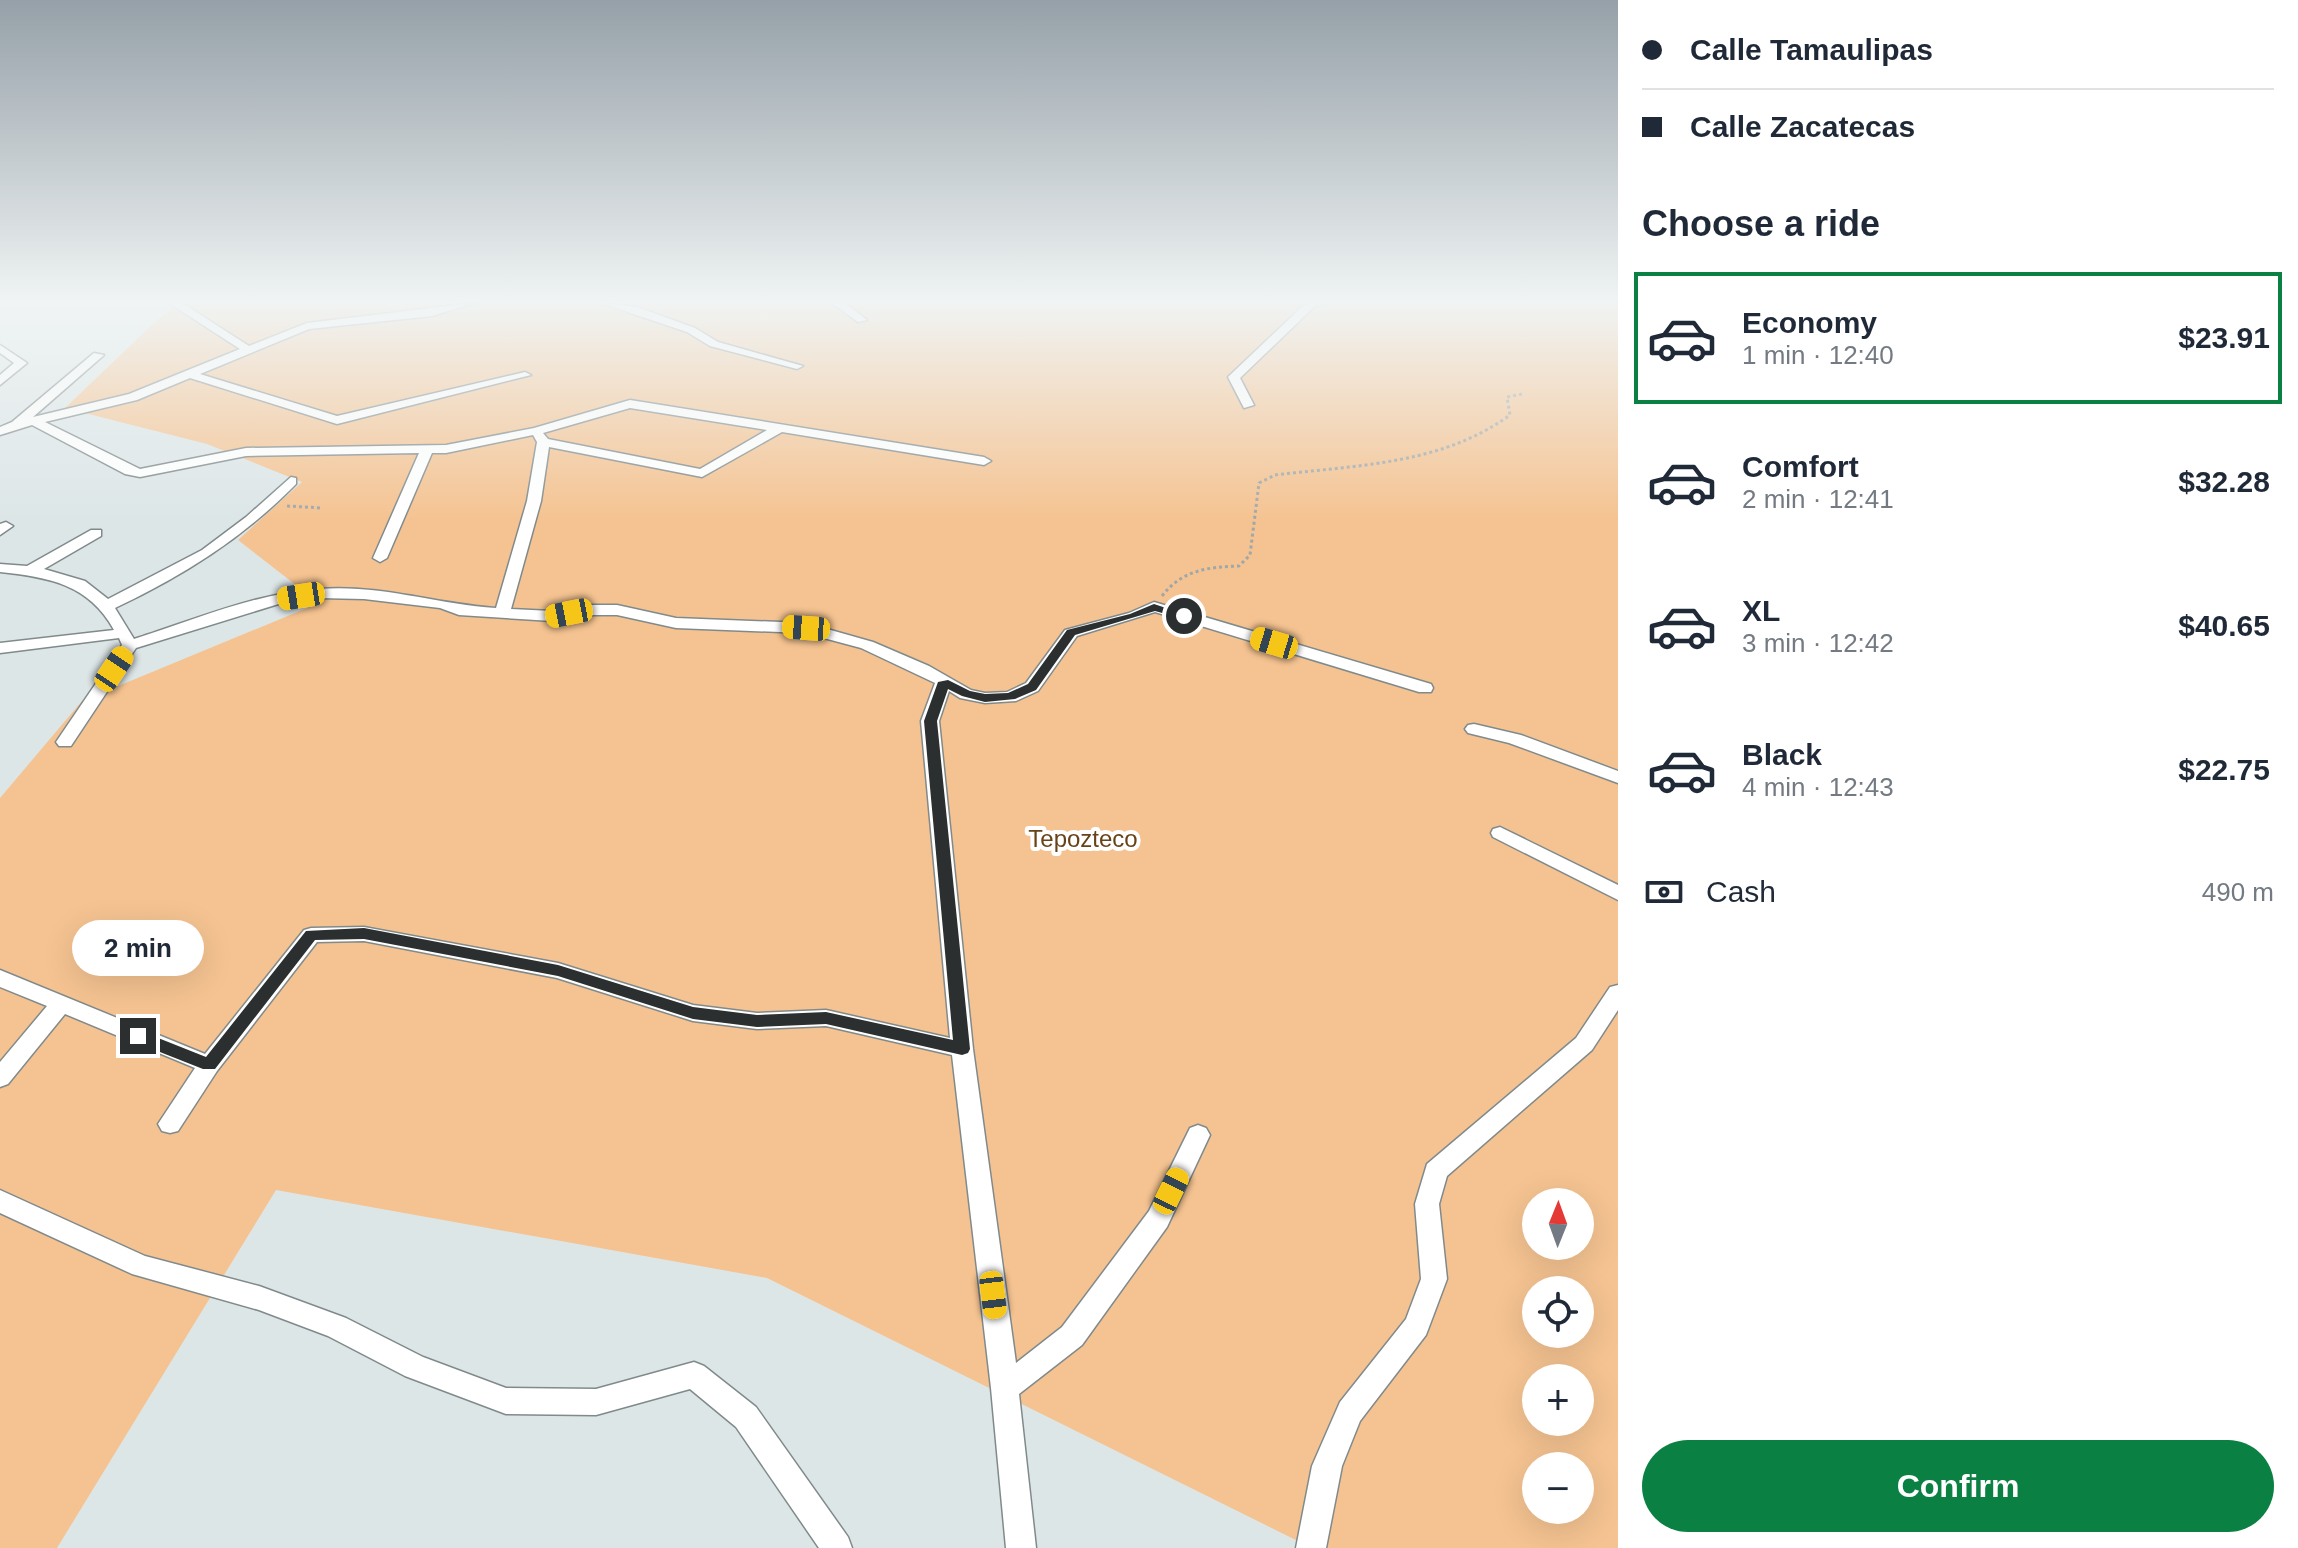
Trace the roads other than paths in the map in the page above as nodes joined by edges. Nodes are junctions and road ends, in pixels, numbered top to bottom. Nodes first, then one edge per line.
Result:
1 (74, 375) edge
2 (186, 375) edge
3 (193, 375) edge
4 (524, 375) edge
5 (1236, 375) edge
6 (1248, 405) dead end
7 (32, 420) junction
8 (16, 425) junction
9 (778, 429) junction
10 (0, 431) edge
11 (539, 436) junction
12 (426, 451) junction
13 (984, 461) dead end
14 (291, 481) dead end
15 (96, 533) dead end
16 (380, 558) dead end
17 (0, 568) edge
18 (29, 571) junction
19 (108, 605) junction
20 (502, 613) junction
21 (127, 639) junction
22 (0, 648) edge
23 (944, 682) junction
24 (1425, 688) dead end
25 (1474, 729) dead end
26 (65, 742) dead end
27 (1618, 777) edge
28 (1500, 833) dead end
29 (1618, 893) edge
30 (0, 978) edge
31 (1617, 996) edge
32 (60, 1005) junction
33 (962, 1049) junction
34 (209, 1065) junction
35 (0, 1078) edge
36 (170, 1124) dead end
37 (1198, 1135) dead end
38 (0, 1201) edge
39 (1005, 1388) junction
40 (837, 1548) edge
41 (1021, 1548) edge
42 (1311, 1548) edge

1 - 8 street
2 - 7 street
3 - 4 street
5 - 6 street
7 - 8 street
7 - 12 street
8 - 10 street
9 - 11 street
9 - 11 street
9 - 13 street
11 - 12 street
11 - 20 street
12 - 16 street
14 - 19 street
15 - 18 street
17 - 18 street
18 - 19 street
19 - 21 street
20 - 21 street
20 - 23 street
21 - 22 street
21 - 26 street
23 - 24 street
23 - 33 street
25 - 27 street
28 - 29 street
30 - 32 street
31 - 42 street
32 - 34 street
32 - 35 street
33 - 34 street
33 - 39 street
34 - 36 street
37 - 39 street
38 - 40 street
39 - 41 street

